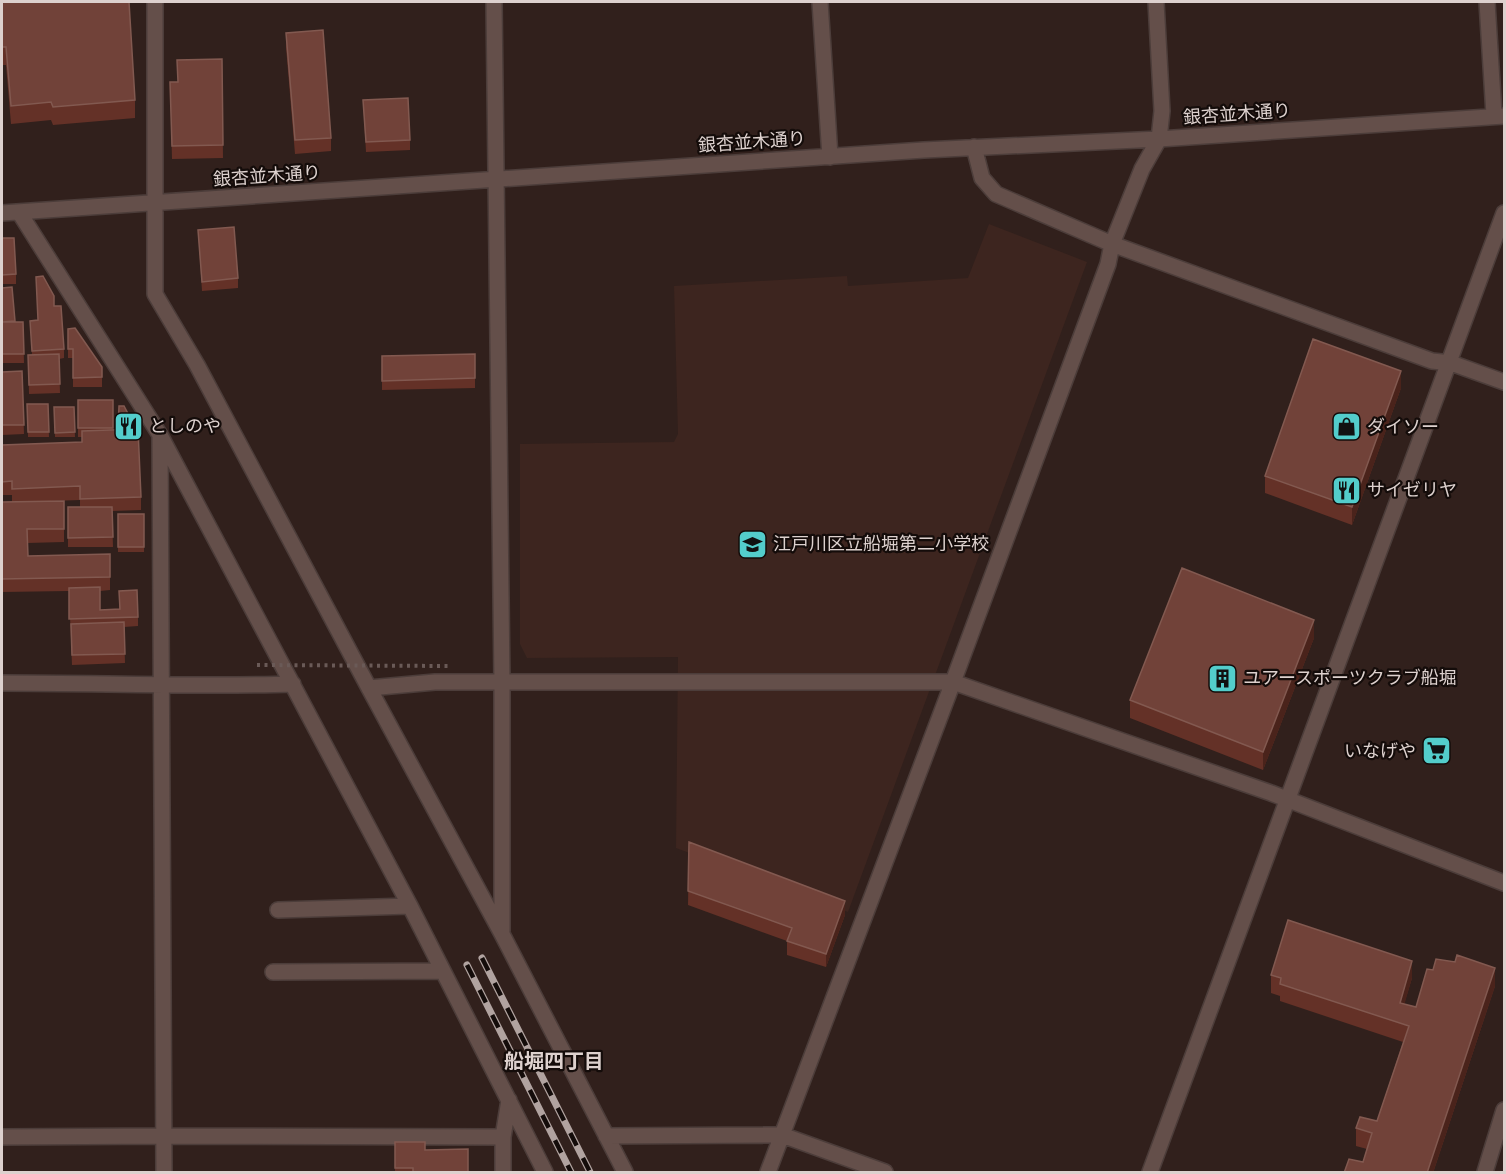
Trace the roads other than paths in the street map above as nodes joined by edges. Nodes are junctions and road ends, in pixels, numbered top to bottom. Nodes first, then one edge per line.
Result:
1 (155, 2) edge
2 (494, 2) edge
3 (820, 2) edge
4 (1156, 2) edge
5 (1487, 2) edge
6 (1499, 116) edge
7 (1159, 139) junction
8 (974, 147) junction
9 (830, 157) junction
10 (497, 179) junction
11 (154, 203) junction
12 (19, 212) junction
13 (2, 213) edge
14 (1504, 213) edge
15 (1112, 244) junction
16 (1450, 363) junction
17 (1504, 382) edge
18 (160, 435) junction
19 (502, 682) junction
20 (953, 682) junction
21 (2, 683) edge
22 (162, 684) junction
23 (293, 684) junction
24 (369, 688) junction
25 (1289, 800) junction
26 (1504, 883) edge
27 (410, 906) junction
28 (279, 910) dead end
29 (502, 934) junction
30 (442, 971) junction
31 (273, 972) dead end
32 (509, 1100) junction
33 (1504, 1110) edge
34 (782, 1135) junction
35 (164, 1136) junction
36 (606, 1136) junction
37 (2, 1137) edge
38 (503, 1137) junction
39 (164, 1173) edge
40 (503, 1173) edge
41 (545, 1173) edge
42 (625, 1173) edge
43 (768, 1173) edge
44 (885, 1173) edge
45 (1150, 1173) edge
46 (1485, 1173) edge

1 - 11 street
2 - 10 street
3 - 9 street
4 - 7 street
5 - 6 street
6 - 7 street, 銀杏並木通り
7 - 8 street, 銀杏並木通り
7 - 15 street
8 - 9 street, 銀杏並木通り
8 - 15 street
9 - 10 street, 銀杏並木通り
10 - 11 street, 銀杏並木通り
10 - 19 street
11 - 12 street, 銀杏並木通り
11 - 24 street
12 - 13 street, 銀杏並木通り
12 - 18 street
14 - 16 street
15 - 16 street
15 - 20 street
16 - 17 street
16 - 25 street
18 - 22 street
18 - 23 street
19 - 20 street
19 - 24 street
19 - 29 street
20 - 25 street
20 - 34 street
21 - 22 street
22 - 23 street
22 - 35 street
23 - 27 street
24 - 29 street
25 - 26 street
25 - 45 street
27 - 28 street
27 - 30 street
29 - 36 street
30 - 31 street
30 - 32 street
32 - 38 street
32 - 41 street
33 - 46 street
34 - 36 street
34 - 43 street
34 - 44 street
35 - 37 street
35 - 38 street
35 - 39 street
36 - 42 street
38 - 40 street

